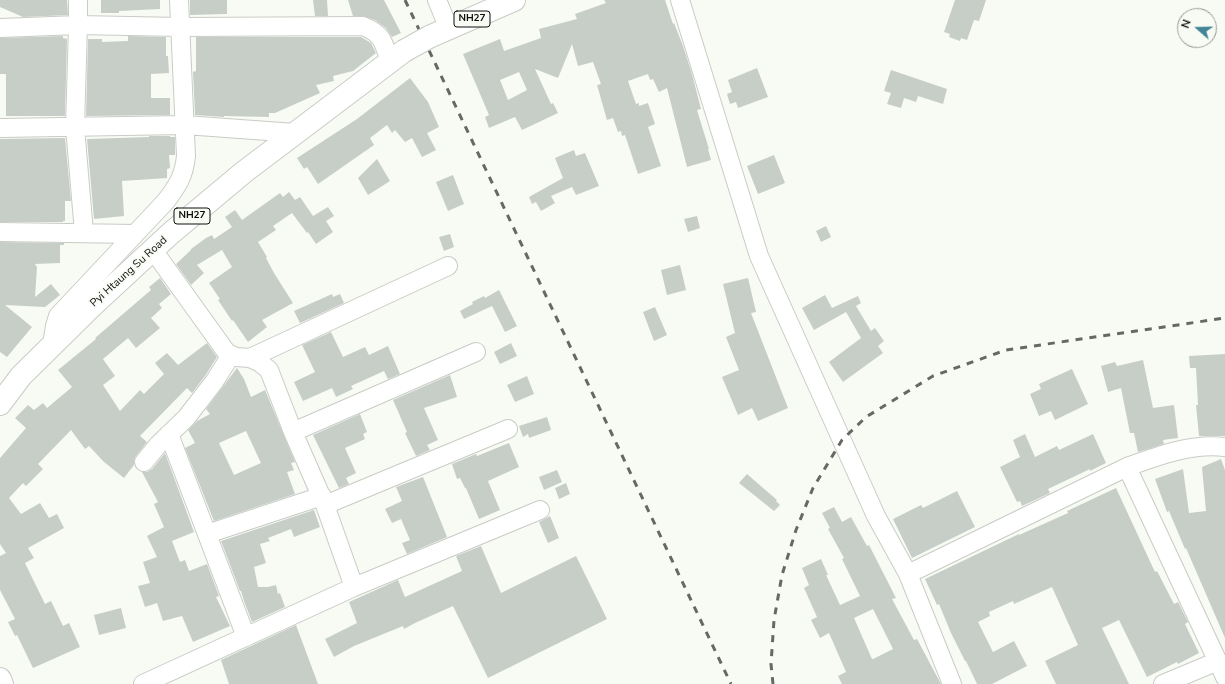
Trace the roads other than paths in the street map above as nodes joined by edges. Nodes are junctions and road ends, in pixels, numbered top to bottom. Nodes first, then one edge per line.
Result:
1 (78, 0) edge
2 (179, 0) edge
3 (437, 0) edge
4 (514, 0) edge
5 (680, 0) edge
6 (78, 25) junction
7 (180, 27) junction
8 (0, 28) edge
9 (449, 29) junction
10 (397, 56) junction
11 (185, 126) junction
12 (75, 127) junction
13 (0, 128) edge
14 (295, 133) junction
15 (0, 232) edge
16 (84, 233) junction
17 (135, 234) junction
18 (153, 250) junction
19 (448, 266) dead end
20 (52, 345) junction
21 (476, 352) dead end
22 (231, 355) junction
23 (250, 358) junction
24 (0, 404) edge
25 (508, 429) dead end
26 (293, 432) junction
27 (169, 434) junction
28 (1225, 447) edge
29 (144, 462) dead end
30 (1127, 467) junction
31 (324, 500) junction
32 (540, 510) dead end
33 (207, 534) junction
34 (908, 574) junction
35 (354, 587) junction
36 (246, 638) junction
37 (1222, 666) edge
38 (0, 679) edge
39 (2, 684) edge
40 (143, 684) edge
41 (952, 684) edge
42 (1163, 684) edge

1 - 6 street
2 - 7 street
3 - 9 street
4 - 9 highway, NH27
5 - 34 street
6 - 7 street
6 - 8 street
6 - 12 street
7 - 10 street
7 - 11 street
9 - 10 highway, NH27, bridge
10 - 14 highway, Pyi Htaung Su Road / NH27
11 - 12 street
11 - 14 street
11 - 17 street
12 - 13 street
12 - 16 street
14 - 18 highway, Pyi Htaung Su Road / NH27
15 - 16 street
16 - 17 street
17 - 20 street
18 - 20 highway, Pyi Htaung Su Road / NH27
18 - 22 street
19 - 23 street
20 - 24 highway, Pyi Htaung Su Road / NH27
21 - 26 street
22 - 23 street
22 - 27 street
23 - 26 street
25 - 31 street
26 - 31 street
27 - 29 street
27 - 33 street
28 - 30 street
30 - 34 street
30 - 37 street
31 - 33 street
31 - 35 street
32 - 35 street
33 - 36 street
34 - 41 street
35 - 36 street
36 - 40 street
37 - 42 street
38 - 39 highway

